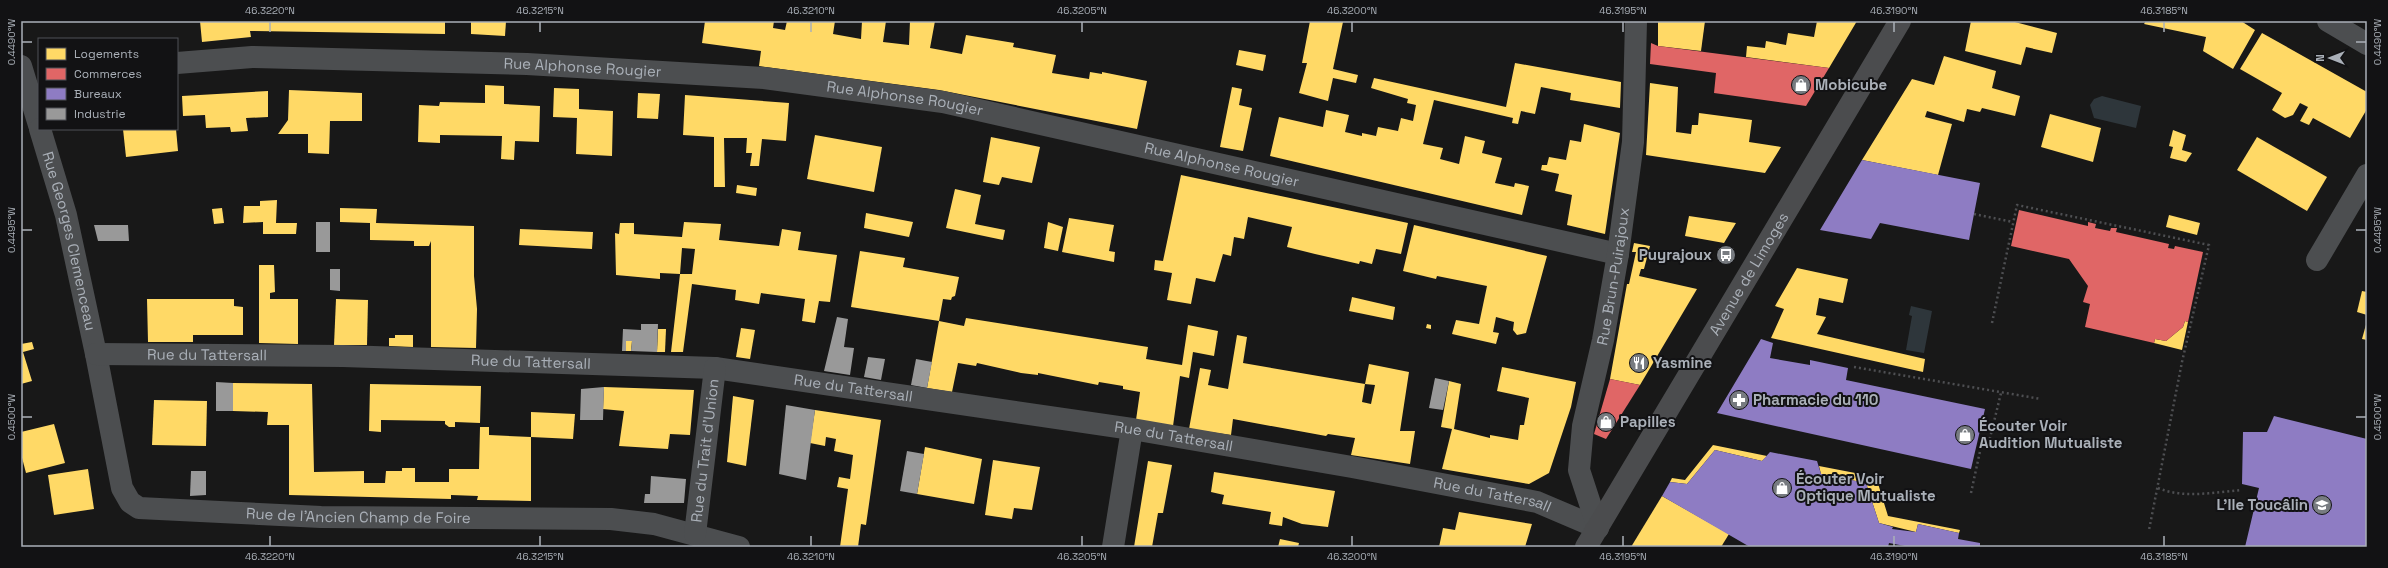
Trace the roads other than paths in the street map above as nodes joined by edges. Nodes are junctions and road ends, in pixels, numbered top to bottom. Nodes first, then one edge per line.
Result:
1 (1636, 21) edge
2 (1900, 21) edge
3 (2328, 21) edge
4 (2367, 44) edge
5 (178, 64) edge
6 (28, 73) edge
7 (38, 120) edge
8 (40, 130) edge
9 (2367, 174) edge
10 (1618, 254) junction
11 (2317, 260) dead end
12 (96, 354) junction
13 (715, 368) junction
14 (1132, 429) junction
15 (1598, 528) junction
16 (695, 534) junction
17 (739, 547) edge
18 (1113, 547) edge
19 (1586, 547) edge

1 - 10 street, Rue Brun-Puirajoux
2 - 15 main road, Avenue de Limoges
3 - 4 street
5 - 10 street, Rue Alphonse Rougier
6 - 7 street
8 - 12 street, Rue Georges Clemenceau
9 - 11 street
10 - 15 street, Rue Brun-Puirajoux
12 - 13 street, Rue du Tattersall
12 - 16 street, Rue de l'Ancien Champ de Foire
13 - 14 street, Rue du Tattersall
13 - 16 street, Rue du Trait d'Union
14 - 15 street, Rue du Tattersall
14 - 18 street
15 - 19 main road, Avenue de Limoges
16 - 17 street, Rue de l'Ancien Champ de Foire

